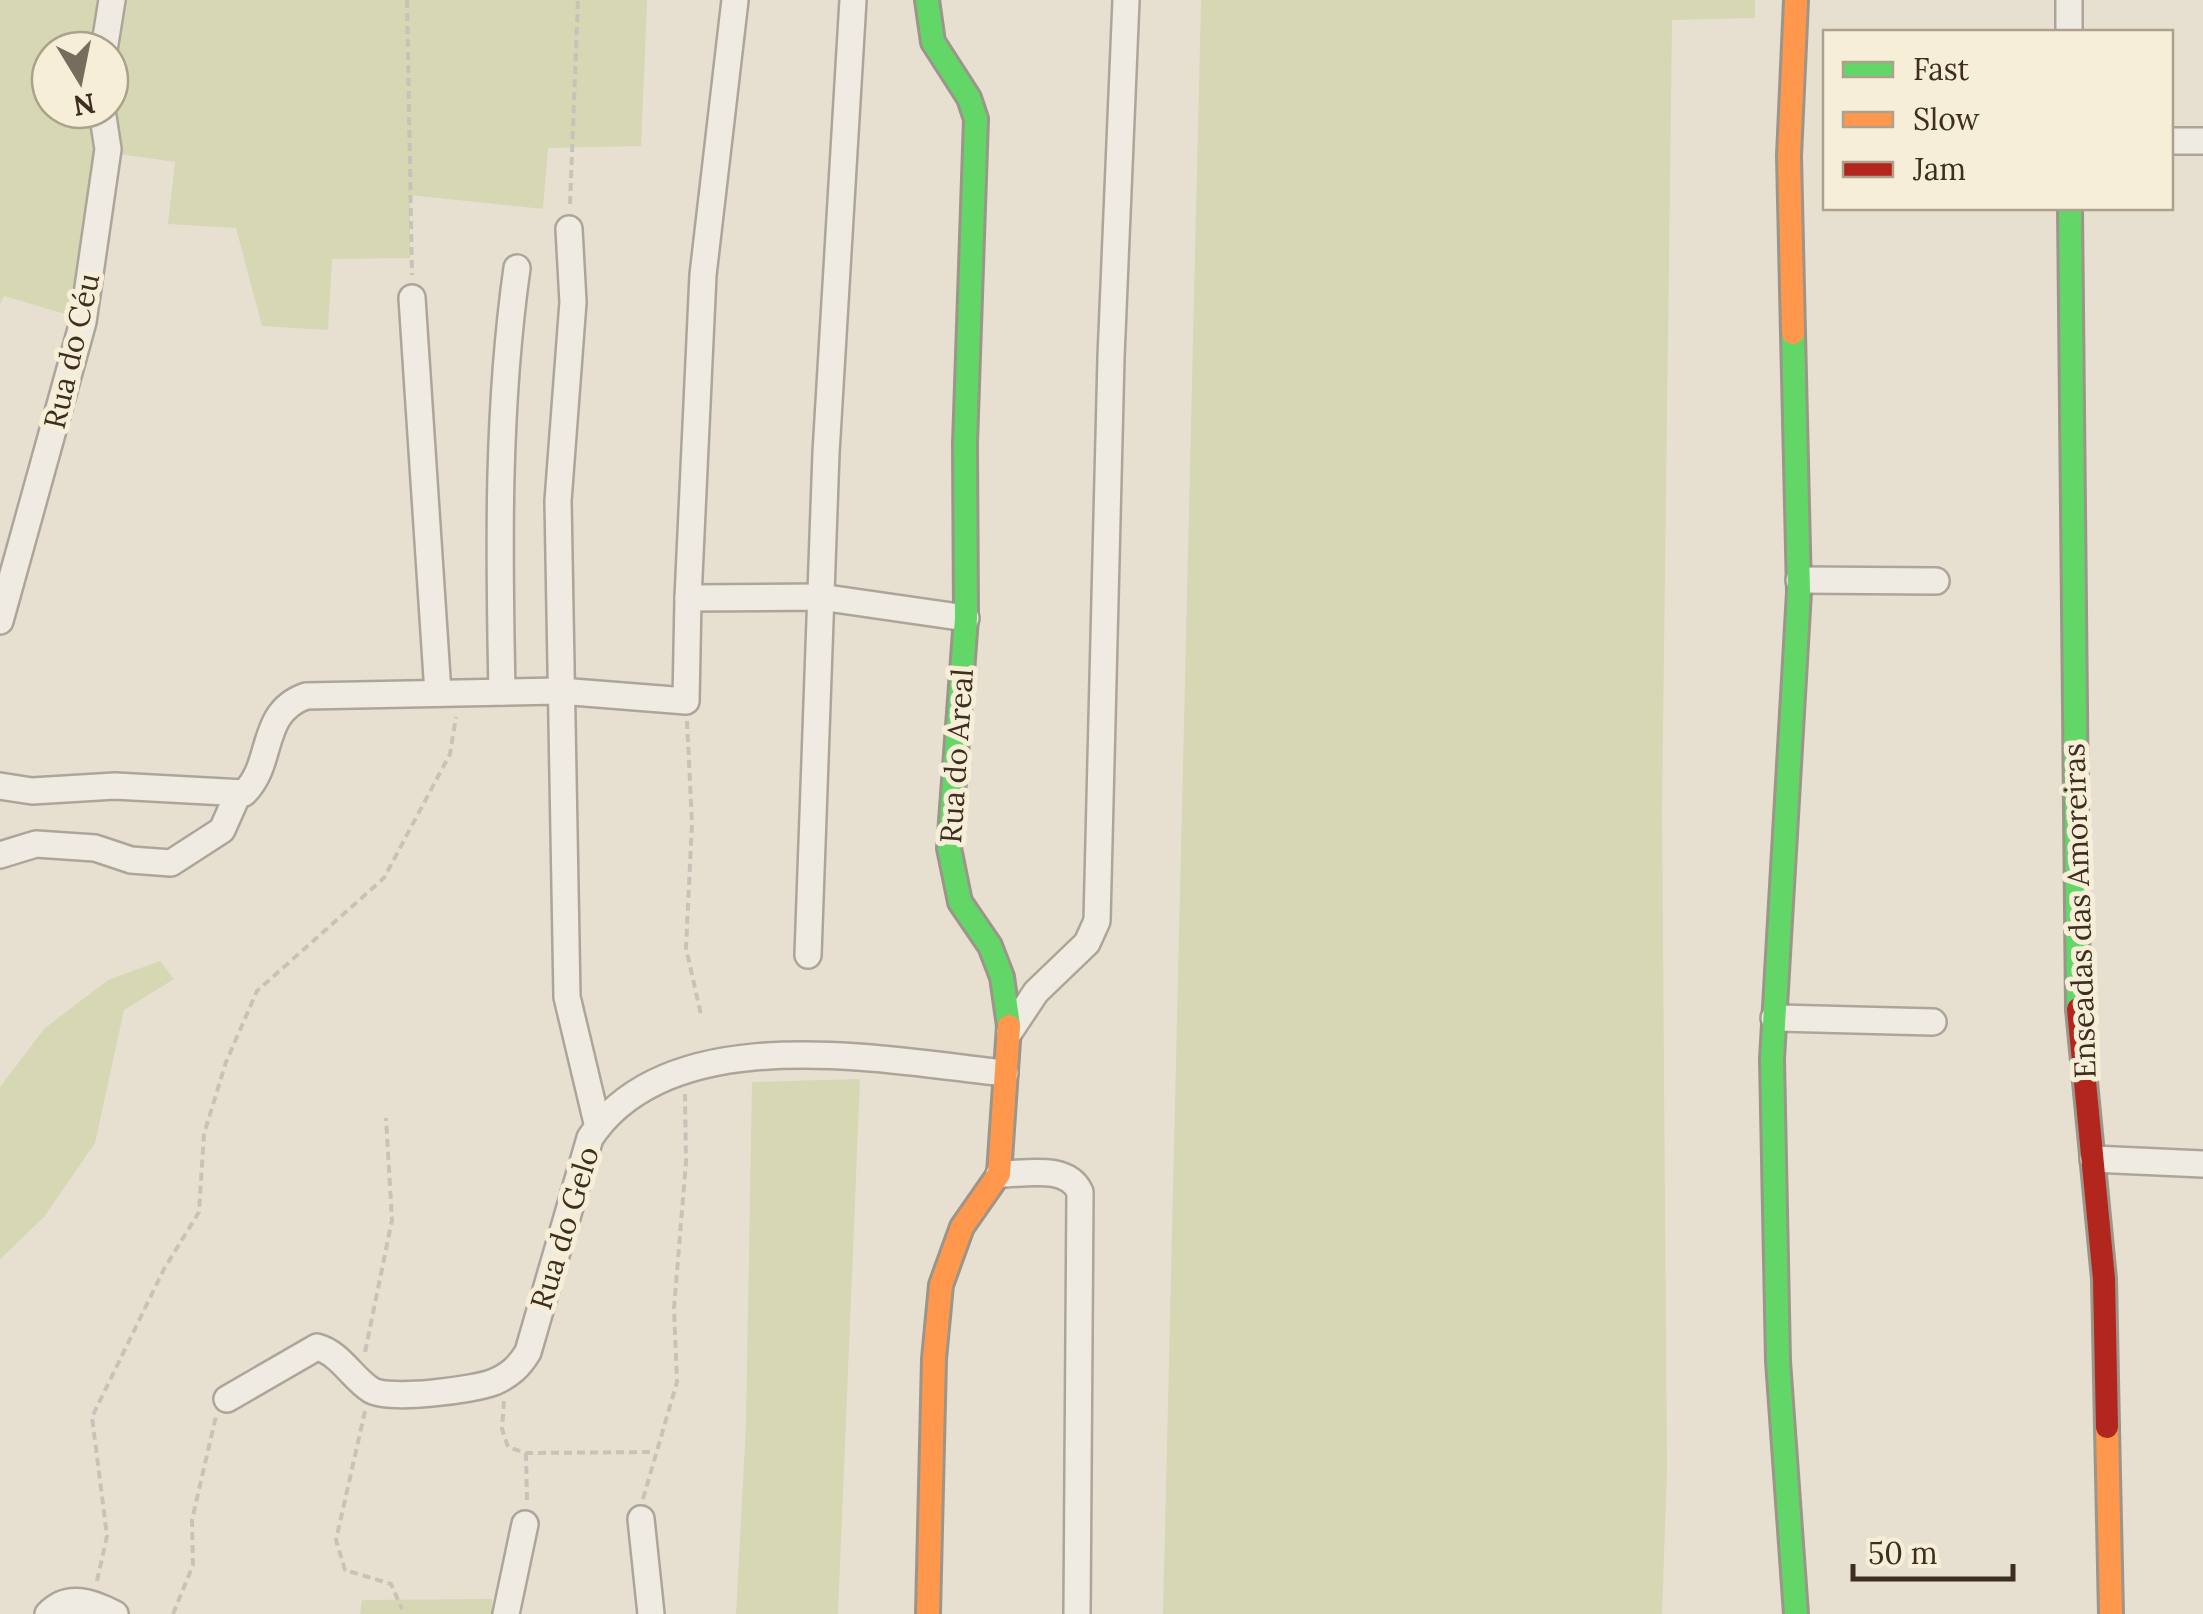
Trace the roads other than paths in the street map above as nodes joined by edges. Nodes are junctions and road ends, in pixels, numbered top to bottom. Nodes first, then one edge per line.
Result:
1 (112, 0) edge
2 (736, 0) edge
3 (853, 0) edge
4 (927, 0) edge
5 (1126, 0) edge
6 (1796, 0) edge
7 (2069, 0) edge
8 (107, 30) edge
9 (2069, 30) edge
10 (105, 130) edge
11 (2173, 141) edge
12 (2203, 141) edge
13 (2070, 210) edge
14 (569, 229) road end
15 (517, 268) dead end
16 (412, 298) road end
17 (1798, 580) junction
18 (1936, 580) dead end
19 (4, 587) edge
20 (820, 596) junction
21 (688, 598) junction
22 (966, 618) junction
23 (0, 621) edge
24 (560, 691) junction
25 (502, 692) junction
26 (449, 693) junction
27 (0, 786) edge
28 (246, 787) junction
29 (0, 855) edge
30 (808, 955) dead end
31 (1774, 1018) junction
32 (1933, 1022) dead end
33 (1010, 1030) junction
34 (1005, 1073) junction
35 (598, 1126) junction
36 (2093, 1160) junction
37 (2203, 1164) edge
38 (999, 1174) junction
39 (227, 1399) road end
40 (640, 1518) road end
41 (525, 1524) road end
42 (48, 1614) edge
43 (114, 1614) edge
44 (506, 1614) edge
45 (651, 1614) edge
46 (928, 1614) edge
47 (1078, 1614) edge
48 (1796, 1614) edge
49 (2111, 1614) edge

1 - 8 street
2 - 21 street
3 - 20 street
4 - 22 street, Rua do Areal
5 - 33 street
6 - 17 street
7 - 9 street
10 - 19 street, Rua do Céu
11 - 12 street
13 - 36 street, Enseadas das Amoreiras
14 - 24 street
15 - 25 street
16 - 26 street
17 - 18 street
17 - 31 street
19 - 23 street, Rua do Céu
20 - 21 street
20 - 22 street
20 - 30 street
21 - 24 street
22 - 33 street, Rua do Areal
24 - 25 street
24 - 35 street
25 - 26 street
26 - 28 street
27 - 28 street
28 - 29 street
31 - 32 street
31 - 48 street
33 - 34 street, Rua do Areal
34 - 35 street, Rua do Gelo
34 - 38 street, Rua do Areal
35 - 39 street, Rua do Gelo
36 - 37 street
36 - 49 street, Enseadas das Amoreiras
38 - 46 street
38 - 47 street
40 - 45 street
41 - 44 street
42 - 43 street

